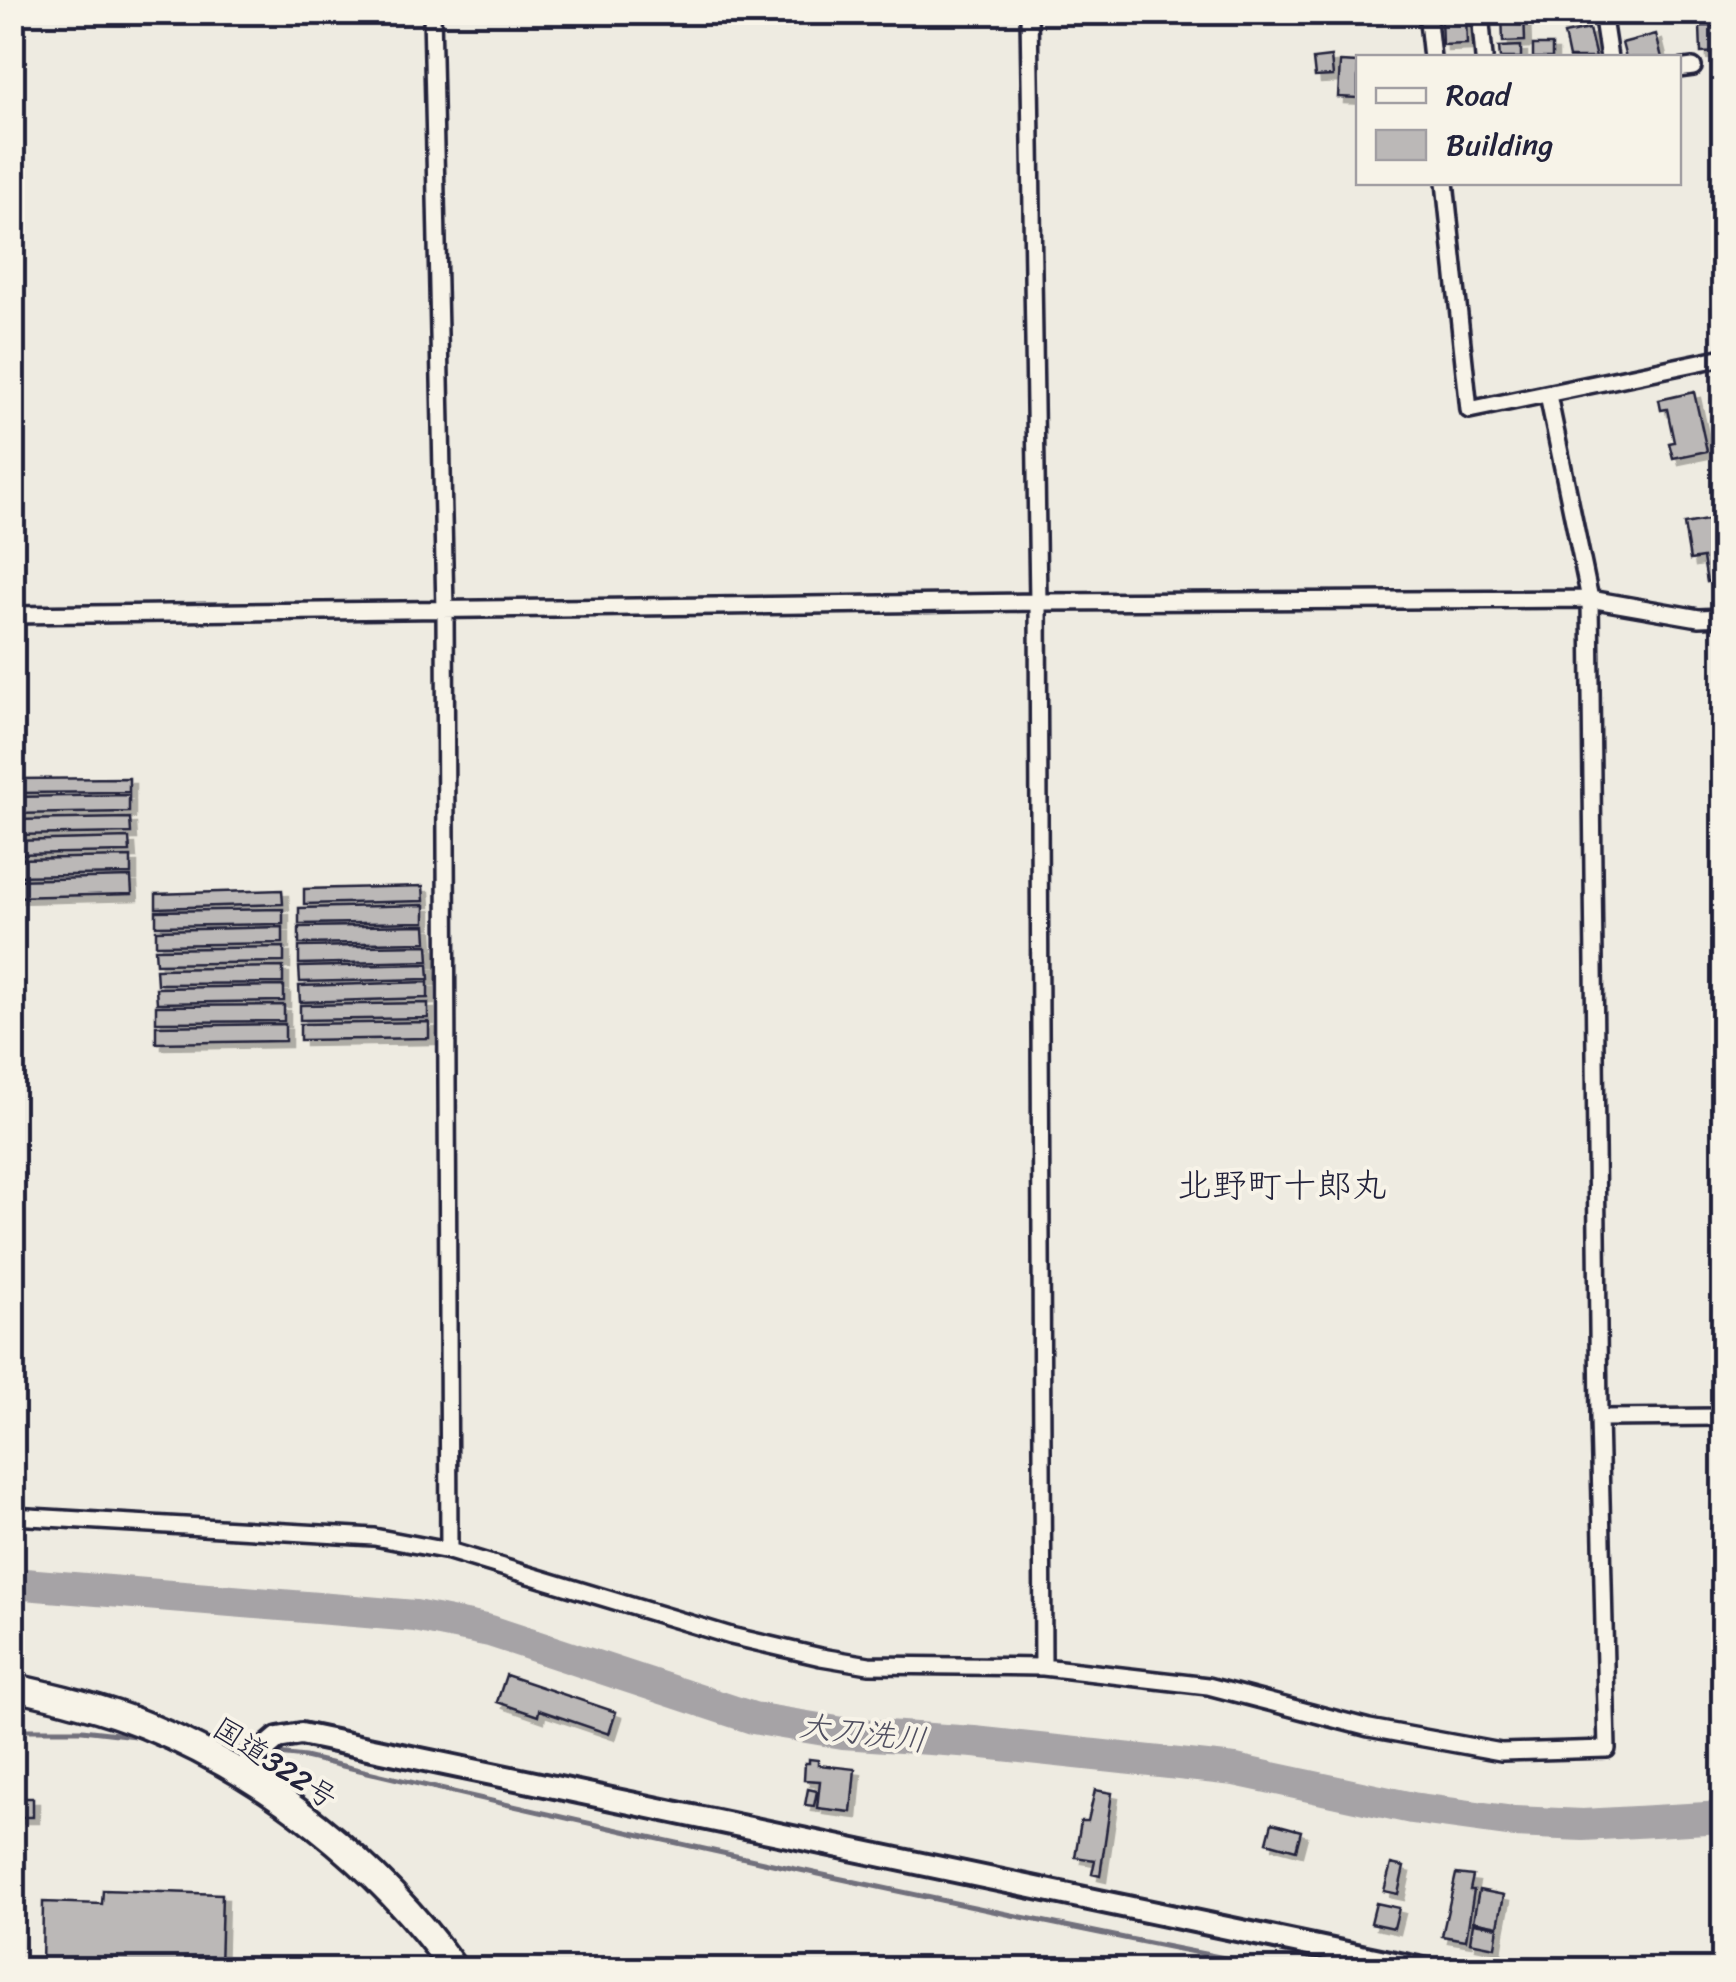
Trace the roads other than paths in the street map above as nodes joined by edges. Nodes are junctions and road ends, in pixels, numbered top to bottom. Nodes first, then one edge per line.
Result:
1 (432, 12) edge
2 (1029, 12) edge
3 (1427, 12) edge
4 (1480, 12) edge
5 (1602, 12) edge
6 (1432, 55) edge
7 (1484, 55) edge
8 (1609, 55) edge
9 (1445, 185) edge
10 (1724, 357) edge
11 (1548, 394) junction
12 (1590, 599) junction
13 (1038, 602) junction
14 (445, 610) junction
15 (12, 615) edge
16 (1724, 616) edge
17 (1724, 1416) edge
18 (1599, 1418) junction
19 (12, 1516) edge
20 (449, 1551) junction
21 (1043, 1667) junction
22 (12, 1687) edge
23 (238, 1772) junction
24 (454, 1970) edge
25 (1428, 1970) edge

1 - 14 street
2 - 13 street
3 - 6 street
4 - 7 street
5 - 8 street
9 - 11 street
10 - 11 street
11 - 12 street
12 - 13 street
12 - 16 street
12 - 18 street
13 - 14 street
13 - 21 street
14 - 15 street
14 - 20 street
17 - 18 street
18 - 21 street
19 - 20 street
20 - 21 street
22 - 23 highway, 国道322号
23 - 24 highway, 国道322号
23 - 25 street

